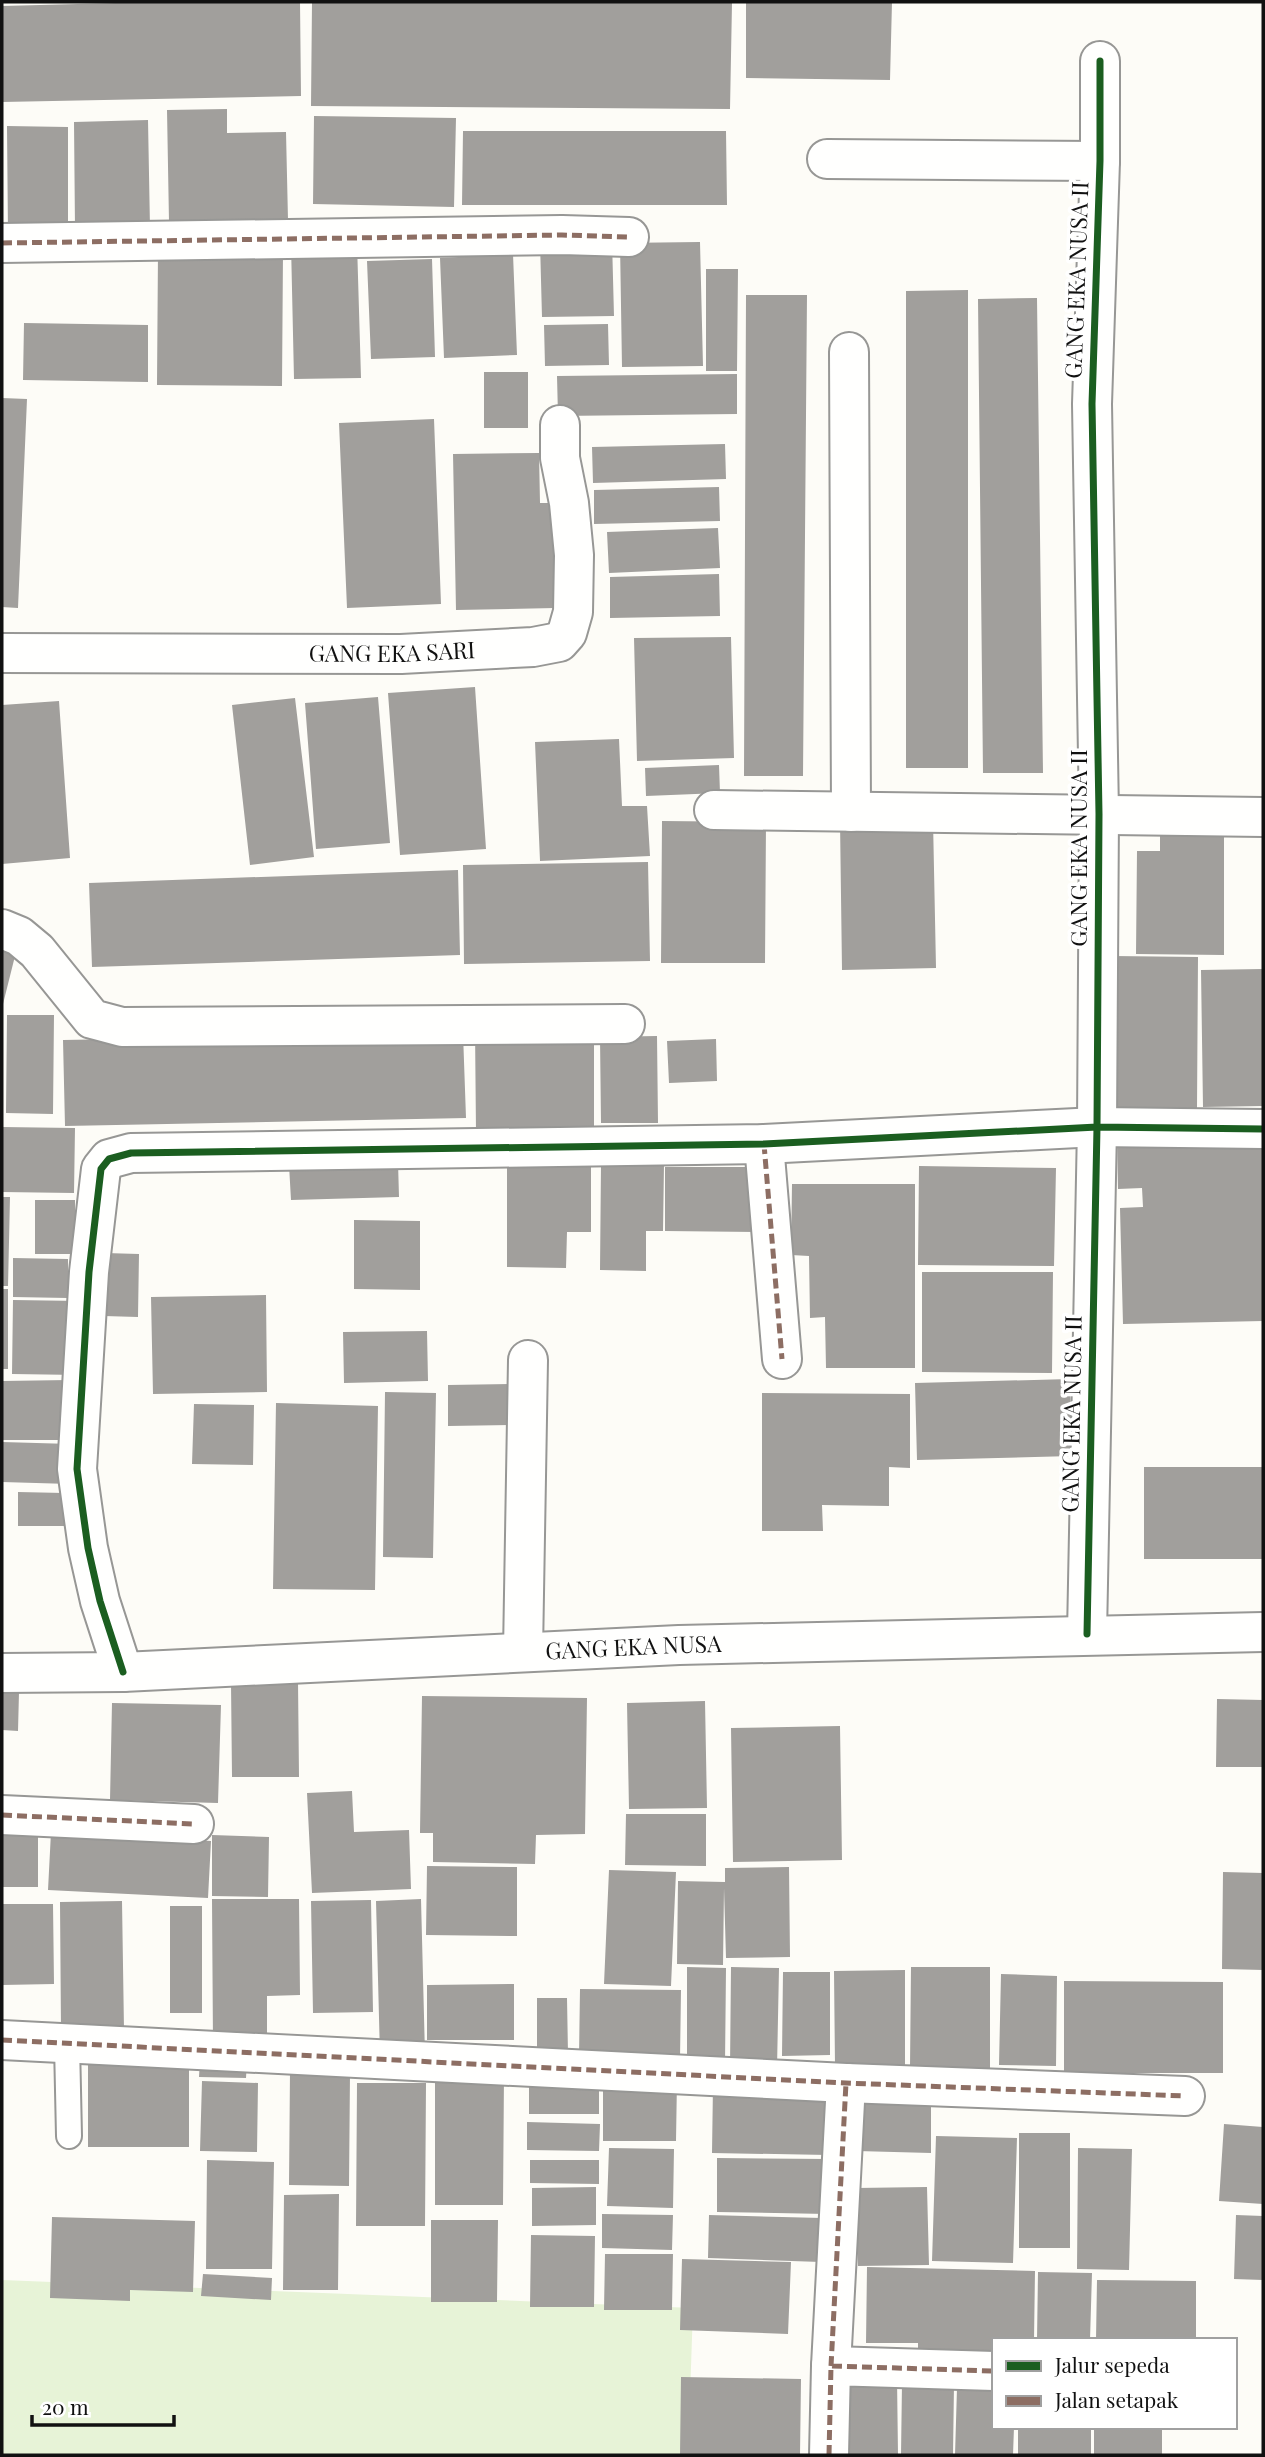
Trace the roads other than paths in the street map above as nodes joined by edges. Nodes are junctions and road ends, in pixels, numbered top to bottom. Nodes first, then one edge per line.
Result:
1 (1100, 61) dead end
2 (827, 159) dead end
3 (1100, 161) junction
4 (629, 237) dead end
5 (2, 243) edge
6 (849, 352) dead end
7 (560, 425) dead end
8 (2, 653) edge
9 (713, 810) dead end
10 (851, 812) junction
11 (1099, 814) junction
12 (1263, 817) edge
13 (2, 929) edge
14 (625, 1024) dead end
15 (1097, 1127) junction
16 (1263, 1129) edge
17 (764, 1144) junction
18 (782, 1359) dead end
19 (528, 1360) dead end
20 (1263, 1632) edge
21 (1087, 1634) junction
22 (523, 1652) junction
23 (123, 1672) junction
24 (2, 1673) edge
25 (2, 1815) edge
26 (194, 1824) dead end
27 (2, 2040) edge
28 (67, 2044) junction
29 (846, 2083) junction
30 (1185, 2096) dead end
31 (69, 2136) dead end
32 (831, 2366) junction
33 (992, 2371) edge
34 (828, 2455) edge

1 - 3 street, GANG EKA NUSA II
2 - 3 street
3 - 11 street, GANG EKA NUSA II
4 - 5 street
6 - 10 street
7 - 8 street, GANG EKA SARI
9 - 10 street
10 - 11 street
11 - 12 street
11 - 15 street, GANG EKA NUSA II
13 - 14 street
15 - 16 street
15 - 17 street
15 - 21 street, GANG EKA NUSA II
17 - 18 street
17 - 23 street
19 - 22 street
20 - 21 street, GANG EKA NUSA
21 - 22 street, GANG EKA NUSA
22 - 23 street, GANG EKA NUSA
23 - 24 street, GANG EKA NUSA
25 - 26 street
27 - 28 street
28 - 29 street
28 - 31 lane
29 - 30 street
29 - 32 street
32 - 33 street
32 - 34 street

